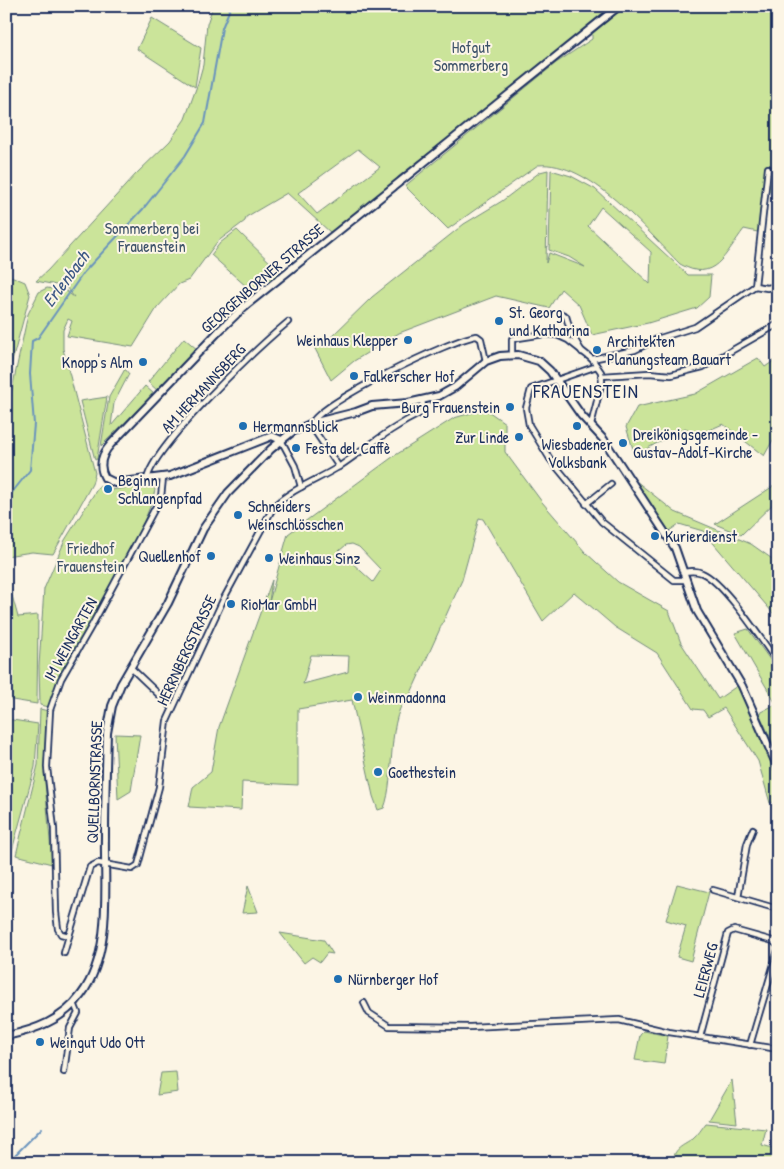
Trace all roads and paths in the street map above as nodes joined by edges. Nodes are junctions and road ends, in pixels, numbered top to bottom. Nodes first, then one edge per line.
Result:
1 (619, 6) edge
2 (768, 168) dead end
3 (778, 279) edge
4 (755, 286) junction
5 (775, 287) edge
6 (562, 314) dead end
7 (288, 322) dead end
8 (778, 324) edge
9 (582, 353) junction
10 (512, 355) junction
11 (592, 359) junction
12 (486, 361) junction
13 (597, 366) junction
14 (602, 376) junction
15 (556, 379) junction
16 (422, 400) junction
17 (311, 424) junction
18 (591, 425) junction
19 (281, 440) junction
20 (338, 467) junction
21 (163, 478) junction
22 (147, 480) junction
23 (611, 484) dead end
24 (301, 487) junction
25 (586, 504) junction
26 (683, 572) junction
27 (686, 580) junction
28 (778, 663) edge
29 (130, 666) junction
30 (172, 707) junction
31 (778, 768) edge
32 (752, 829) dead end
33 (106, 863) junction
34 (714, 890) dead end
35 (738, 897) junction
36 (778, 909) edge
37 (69, 936) junction
38 (778, 946) edge
39 (778, 950) edge
40 (64, 952) dead end
41 (74, 1003) junction
42 (364, 1003) dead end
43 (6, 1036) edge
44 (700, 1037) junction
45 (750, 1045) junction
46 (778, 1049) edge
47 (64, 1072) dead end

1 - 22 main road, GEORGENBORNER STRASSE
2 - 4 street
3 - 5 street
4 - 5 street
4 - 11 street
6 - 9 street
7 - 22 street, AM HERMANNSBERG
8 - 14 street
9 - 10 street
9 - 11 street
10 - 12 main road
10 - 15 main road
11 - 13 street
12 - 16 main road
12 - 17 street
13 - 14 street
13 - 15 street
14 - 18 street
15 - 18 main road
15 - 25 street
16 - 17 main road
16 - 20 street, HERRNBERGSTRASSE
17 - 19 main road
17 - 20 street
18 - 26 main road
19 - 21 main road, GEORGENBORNER STRASSE
19 - 24 street
19 - 29 main road, QUELLBORNSTRASSE
20 - 24 street, HERRNBERGSTRASSE
21 - 22 main road, GEORGENBORNER STRASSE
21 - 37 street, IM WEINGARTEN
23 - 25 street
24 - 30 street, HERRNBERGSTRASSE
25 - 27 street
26 - 27 main road
26 - 28 street
27 - 31 main road
29 - 30 street
29 - 33 main road, QUELLBORNSTRASSE
30 - 33 street, HERRNBERGSTRASSE
32 - 35 street
33 - 37 street
33 - 41 main road, QUELLBORNSTRASSE
34 - 35 street
35 - 36 street
37 - 40 street
38 - 44 street, LEIERWEG
39 - 45 street
41 - 43 main road, QUELLBORNSTRASSE
41 - 47 street
42 - 44 street
44 - 45 street
45 - 46 street

